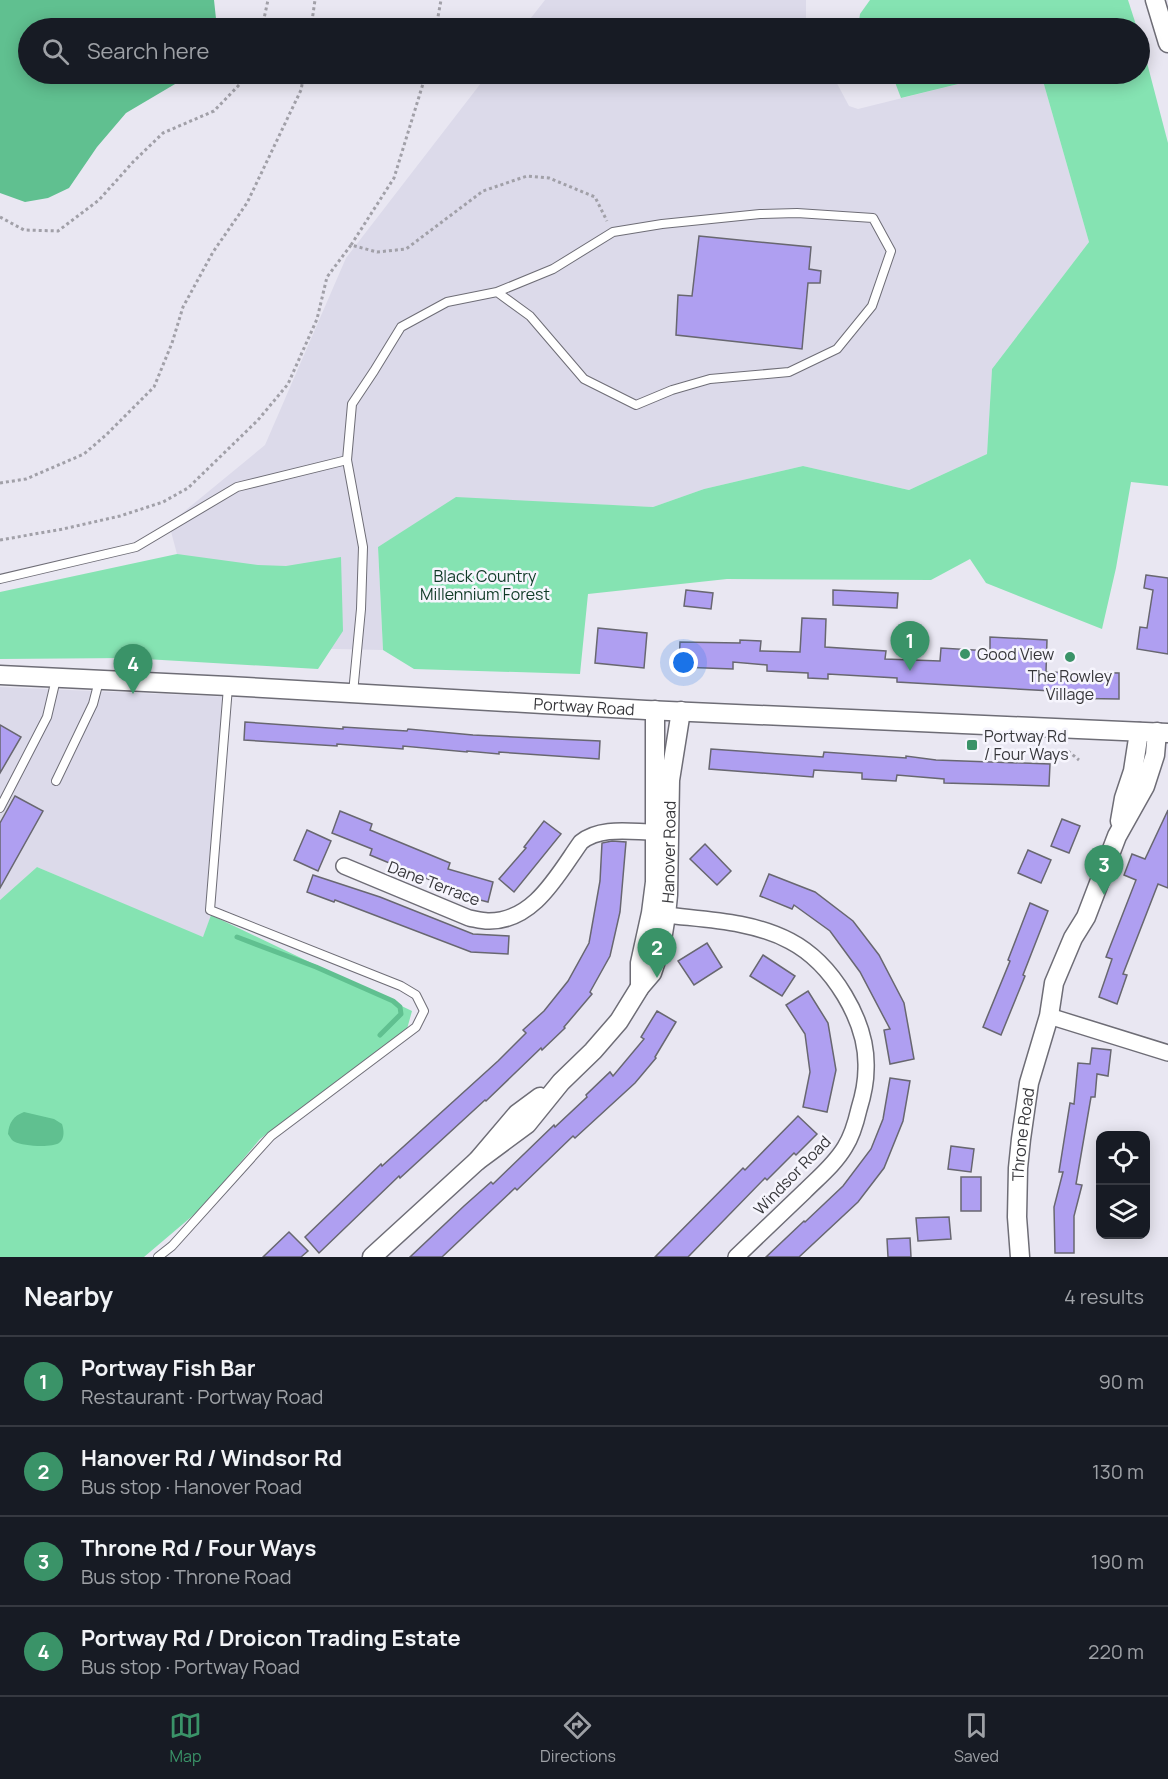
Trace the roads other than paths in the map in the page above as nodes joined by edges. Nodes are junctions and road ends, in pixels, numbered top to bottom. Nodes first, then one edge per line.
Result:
1 (1155, 0) edge
2 (1168, 43) edge
3 (497, 292) junction
4 (347, 460) junction
5 (0, 579) edge
6 (0, 675) edge
7 (57, 678) junction
8 (100, 680) junction
9 (228, 686) junction
10 (353, 693) junction
11 (655, 710) junction
12 (681, 711) junction
13 (1155, 732) edge
14 (56, 781) dead end
15 (0, 808) edge
16 (662, 832) junction
17 (344, 866) dead end
18 (658, 914) junction
19 (1049, 1016) junction
20 (1168, 1053) edge
21 (376, 1255) edge
22 (158, 1257) edge
23 (736, 1257) edge
24 (1020, 1257) edge

1 - 2 street
3 - 3 lane
3 - 4 lane
4 - 5 lane
4 - 10 lane
6 - 7 street, Portway Road
7 - 8 street, Portway Road
7 - 15 lane
8 - 9 street, Portway Road
8 - 14 lane
9 - 10 street, Portway Road
9 - 22 lane
10 - 11 street, Portway Road
11 - 12 street, Portway Road
11 - 16 street, Hanover Road
12 - 13 street, Portway Road
12 - 16 street, Hanover Road
13 - 19 street, Throne Road
16 - 17 street, Dane Terrace
16 - 18 street, Hanover Road
18 - 21 street, Hanover Road
18 - 23 street, Windsor Road
19 - 20 street
19 - 24 street, Throne Road

